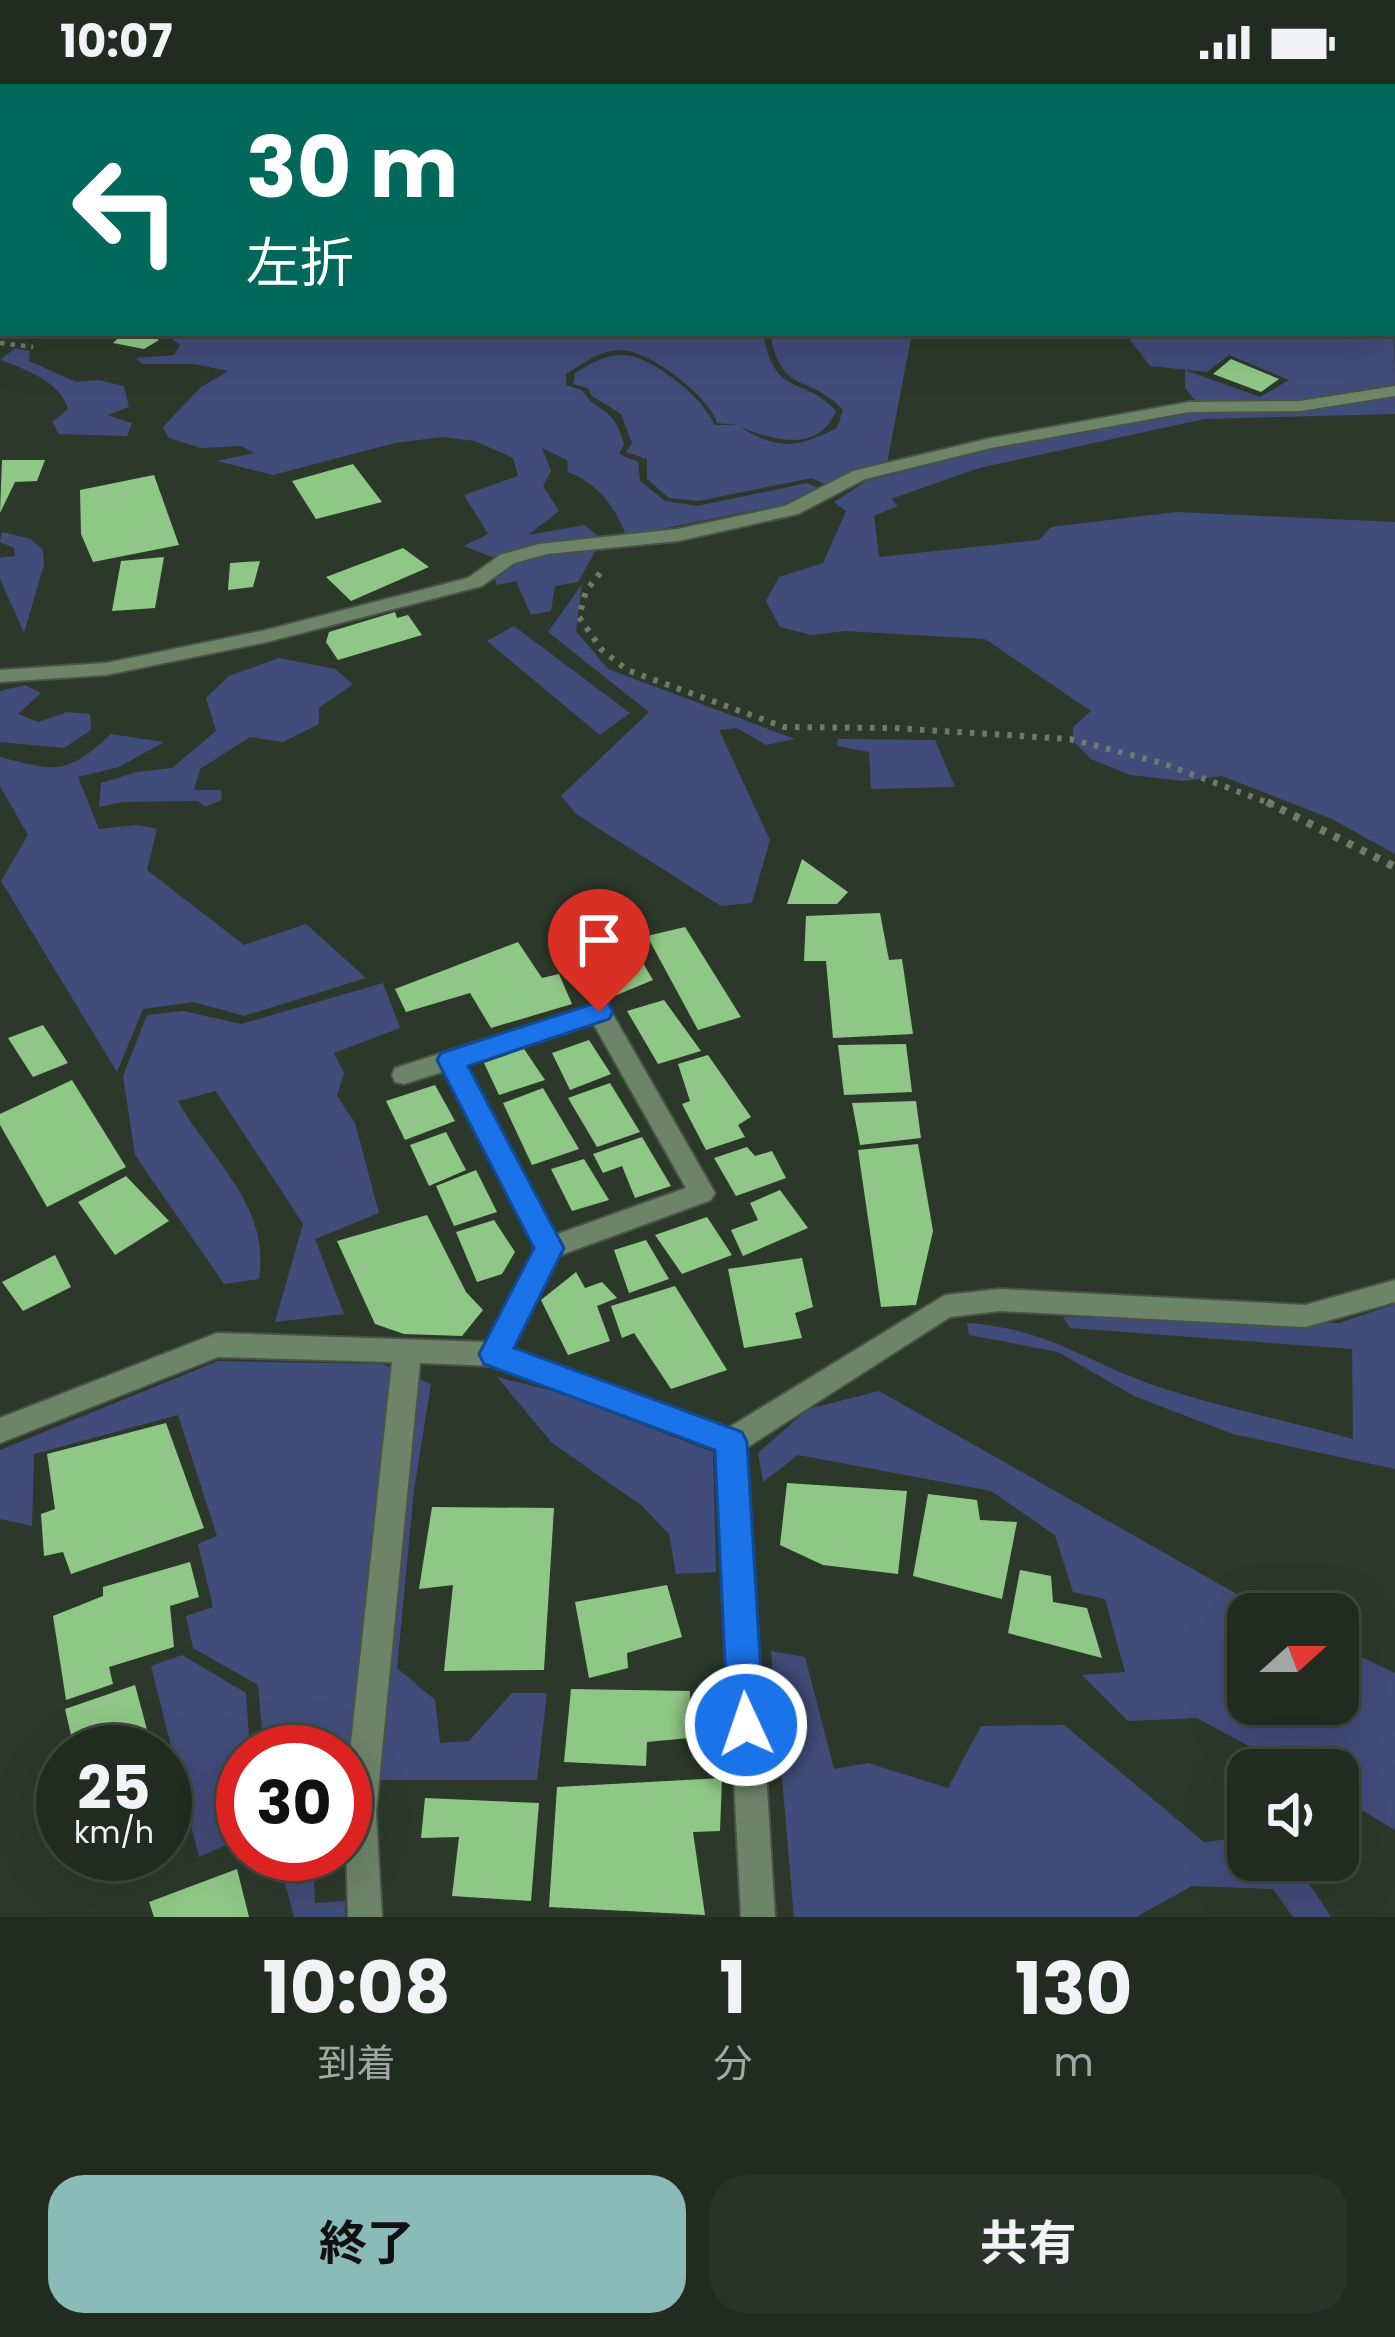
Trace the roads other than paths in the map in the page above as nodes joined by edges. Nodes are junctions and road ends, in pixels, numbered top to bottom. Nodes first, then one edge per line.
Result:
1 (1340, 84) edge
2 (1377, 84) edge
3 (1395, 391) edge
4 (0, 676) edge
5 (451, 1060) junction
6 (404, 1076) dead end
7 (549, 1248) junction
8 (1395, 1291) edge
9 (407, 1354) junction
10 (495, 1354) junction
11 (0, 1431) edge
12 (731, 1442) junction
13 (365, 1917) edge
14 (758, 1917) edge

1 - 2 street
3 - 4 street
5 - 6 street
5 - 7 street
5 - 7 street
7 - 10 street
8 - 12 street
9 - 10 street
9 - 11 street
9 - 13 street
10 - 12 street
12 - 14 street

